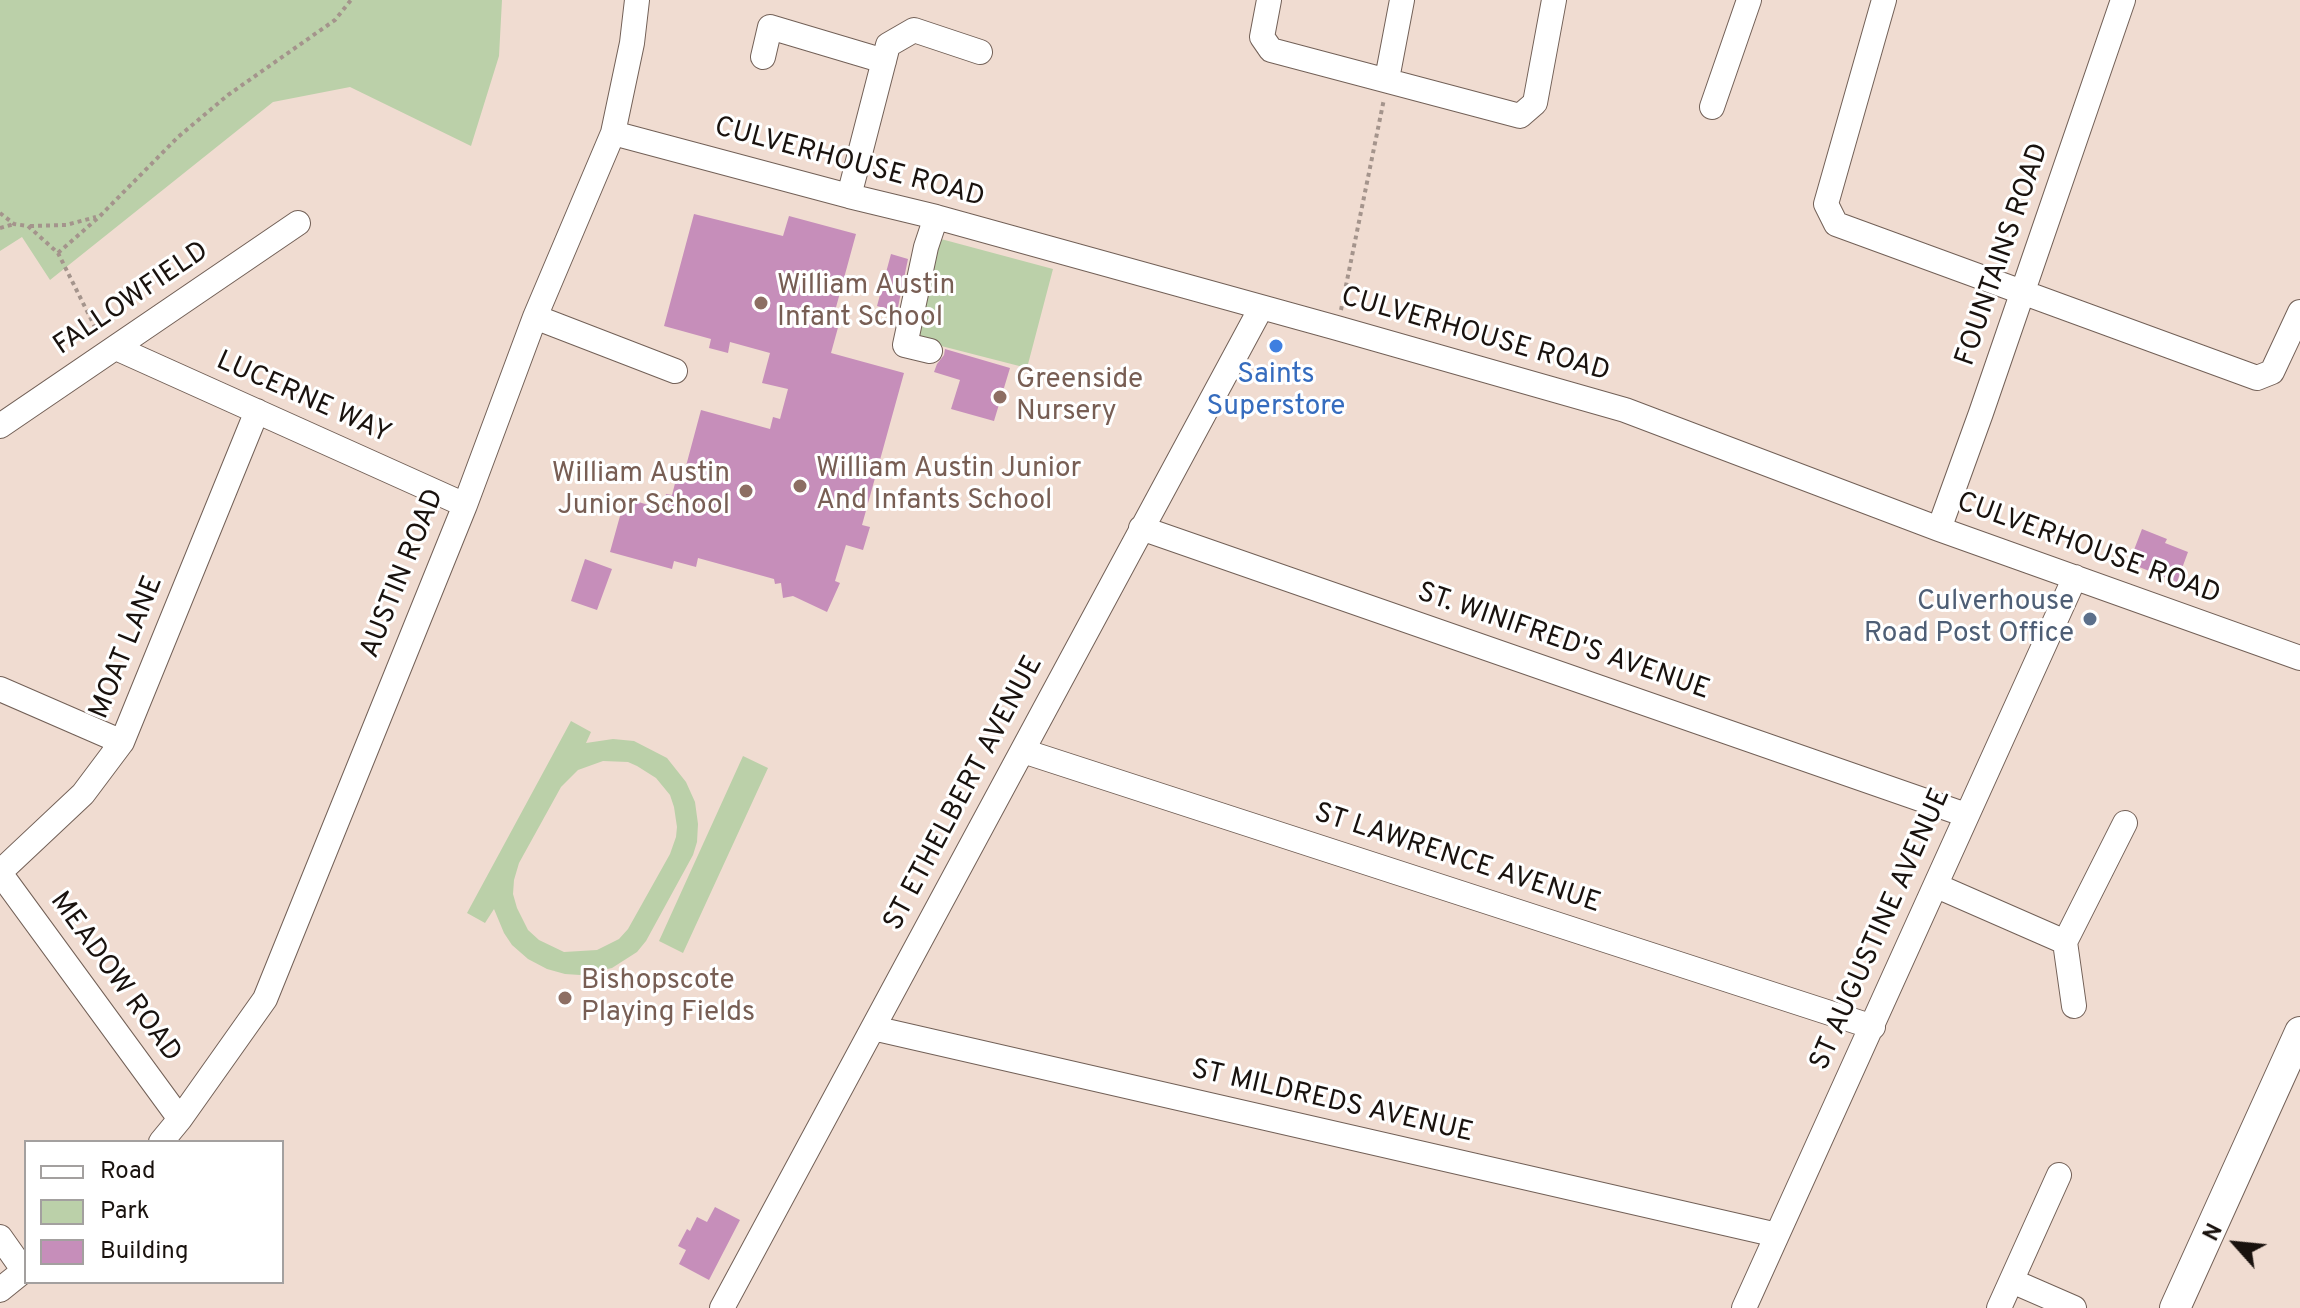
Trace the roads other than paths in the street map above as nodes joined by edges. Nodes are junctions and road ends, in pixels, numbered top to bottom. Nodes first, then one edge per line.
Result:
1 (637, 0) edge
2 (1269, 0) edge
3 (1402, 0) edge
4 (1554, 0) edge
5 (1749, 0) edge
6 (1884, 0) edge
7 (2123, 0) edge
8 (980, 52) dead end
9 (763, 57) dead end
10 (884, 61) junction
11 (1387, 79) junction
12 (1712, 107) dead end
13 (613, 133) junction
14 (849, 196) junction
15 (936, 217) junction
16 (298, 223) dead end
17 (2022, 293) junction
18 (1261, 308) junction
19 (2300, 312) edge
20 (535, 317) junction
21 (112, 350) junction
22 (930, 351) dead end
23 (675, 371) dead end
24 (257, 411) junction
25 (0, 426) edge
26 (465, 505) junction
27 (1141, 528) junction
28 (1939, 529) junction
29 (2075, 577) junction
30 (2300, 658) edge
31 (0, 689) edge
32 (122, 742) junction
33 (1023, 751) junction
34 (1966, 815) junction
35 (2125, 823) dead end
36 (0, 872) edge
37 (1937, 886) junction
38 (2065, 942) junction
39 (2074, 1006) dead end
40 (1873, 1027) junction
41 (873, 1028) junction
42 (2300, 1032) edge
43 (180, 1119) junction
44 (163, 1140) edge
45 (2059, 1175) dead end
46 (1777, 1235) junction
47 (0, 1237) edge
48 (24, 1269) edge
49 (24, 1271) edge
50 (2012, 1281) junction
51 (0, 1290) edge
52 (722, 1308) edge
53 (1744, 1308) edge
54 (1999, 1308) edge
55 (2074, 1308) edge
56 (2175, 1308) edge

1 - 13 street, AUSTIN ROAD
2 - 11 street
3 - 11 street
4 - 11 street
5 - 12 street
6 - 17 street
7 - 17 street, FOUNTAINS ROAD
8 - 10 street
9 - 10 street
10 - 14 street
13 - 14 street, CULVERHOUSE ROAD
13 - 20 street, AUSTIN ROAD
14 - 15 street, CULVERHOUSE ROAD
15 - 18 street, CULVERHOUSE ROAD
15 - 22 street
16 - 21 street, FALLOWFIELD
17 - 19 street
17 - 28 street, FOUNTAINS ROAD
18 - 27 street, ST ETHELBERT AVENUE
18 - 28 street, CULVERHOUSE ROAD
20 - 23 street
20 - 26 street, AUSTIN ROAD
21 - 24 street, LUCERNE WAY
21 - 25 street, FALLOWFIELD
24 - 26 street, LUCERNE WAY
24 - 32 street, MOAT LANE
26 - 43 street, AUSTIN ROAD
27 - 33 street, ST ETHELBERT AVENUE
27 - 34 street, ST. WINIFRED'S AVENUE
28 - 29 street, CULVERHOUSE ROAD
29 - 30 street, CULVERHOUSE ROAD
29 - 34 street, ST AUGUSTINE AVENUE
31 - 32 street
32 - 36 street, MOAT LANE
33 - 40 street, ST LAWRENCE AVENUE
33 - 41 street, ST ETHELBERT AVENUE
34 - 37 street, ST AUGUSTINE AVENUE
35 - 38 street
36 - 43 street, MEADOW ROAD
37 - 38 street
37 - 40 street, ST AUGUSTINE AVENUE
38 - 39 street
40 - 46 street, ST AUGUSTINE AVENUE
41 - 46 street, ST MILDREDS AVENUE
41 - 52 street, ST ETHELBERT AVENUE
42 - 56 main road
43 - 44 street, AUSTIN ROAD
45 - 50 street
46 - 53 street, ST AUGUSTINE AVENUE
47 - 48 street
49 - 51 street
50 - 54 street
50 - 55 street

